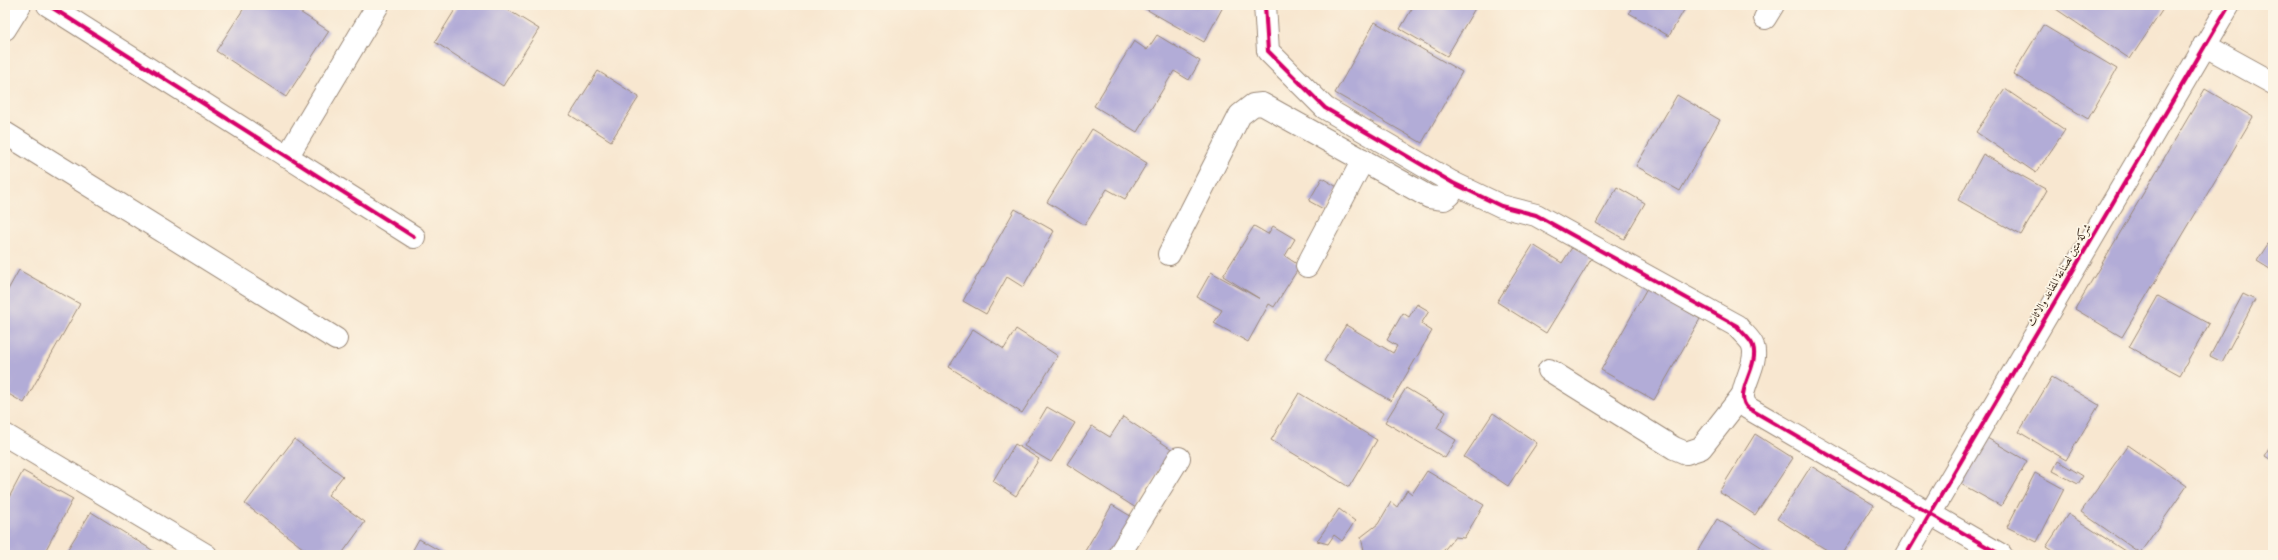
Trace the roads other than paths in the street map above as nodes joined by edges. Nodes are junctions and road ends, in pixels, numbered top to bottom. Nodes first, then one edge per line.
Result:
1 (20, 5) edge
2 (48, 5) edge
3 (378, 5) edge
4 (1265, 5) edge
5 (2229, 5) edge
6 (5, 29) edge
7 (2204, 45) junction
8 (2273, 83) edge
9 (5, 133) edge
10 (287, 157) junction
11 (1363, 160) junction
12 (1453, 183) junction
13 (414, 237) dead end
14 (1169, 254) dead end
15 (1307, 266) dead end
16 (336, 339) dead end
17 (1548, 370) dead end
18 (1741, 397) junction
19 (5, 435) edge
20 (1179, 458) dead end
21 (1930, 514) junction
22 (206, 555) edge
23 (1119, 555) edge
24 (1906, 555) edge
25 (2000, 555) edge

1 - 6 street
2 - 10 street
3 - 10 street
4 - 12 street
5 - 7 street, شركة متين لصناعة المقاعد والاثاث
7 - 8 street
7 - 21 street, شركة متين لصناعة المقاعد والاثاث
9 - 16 street
10 - 13 street
11 - 12 street
11 - 14 street
11 - 15 street
12 - 18 street
17 - 18 street
18 - 21 street
19 - 22 street
20 - 23 street
21 - 24 street, شركة متين لصناعة المقاعد والاثاث
21 - 25 street

